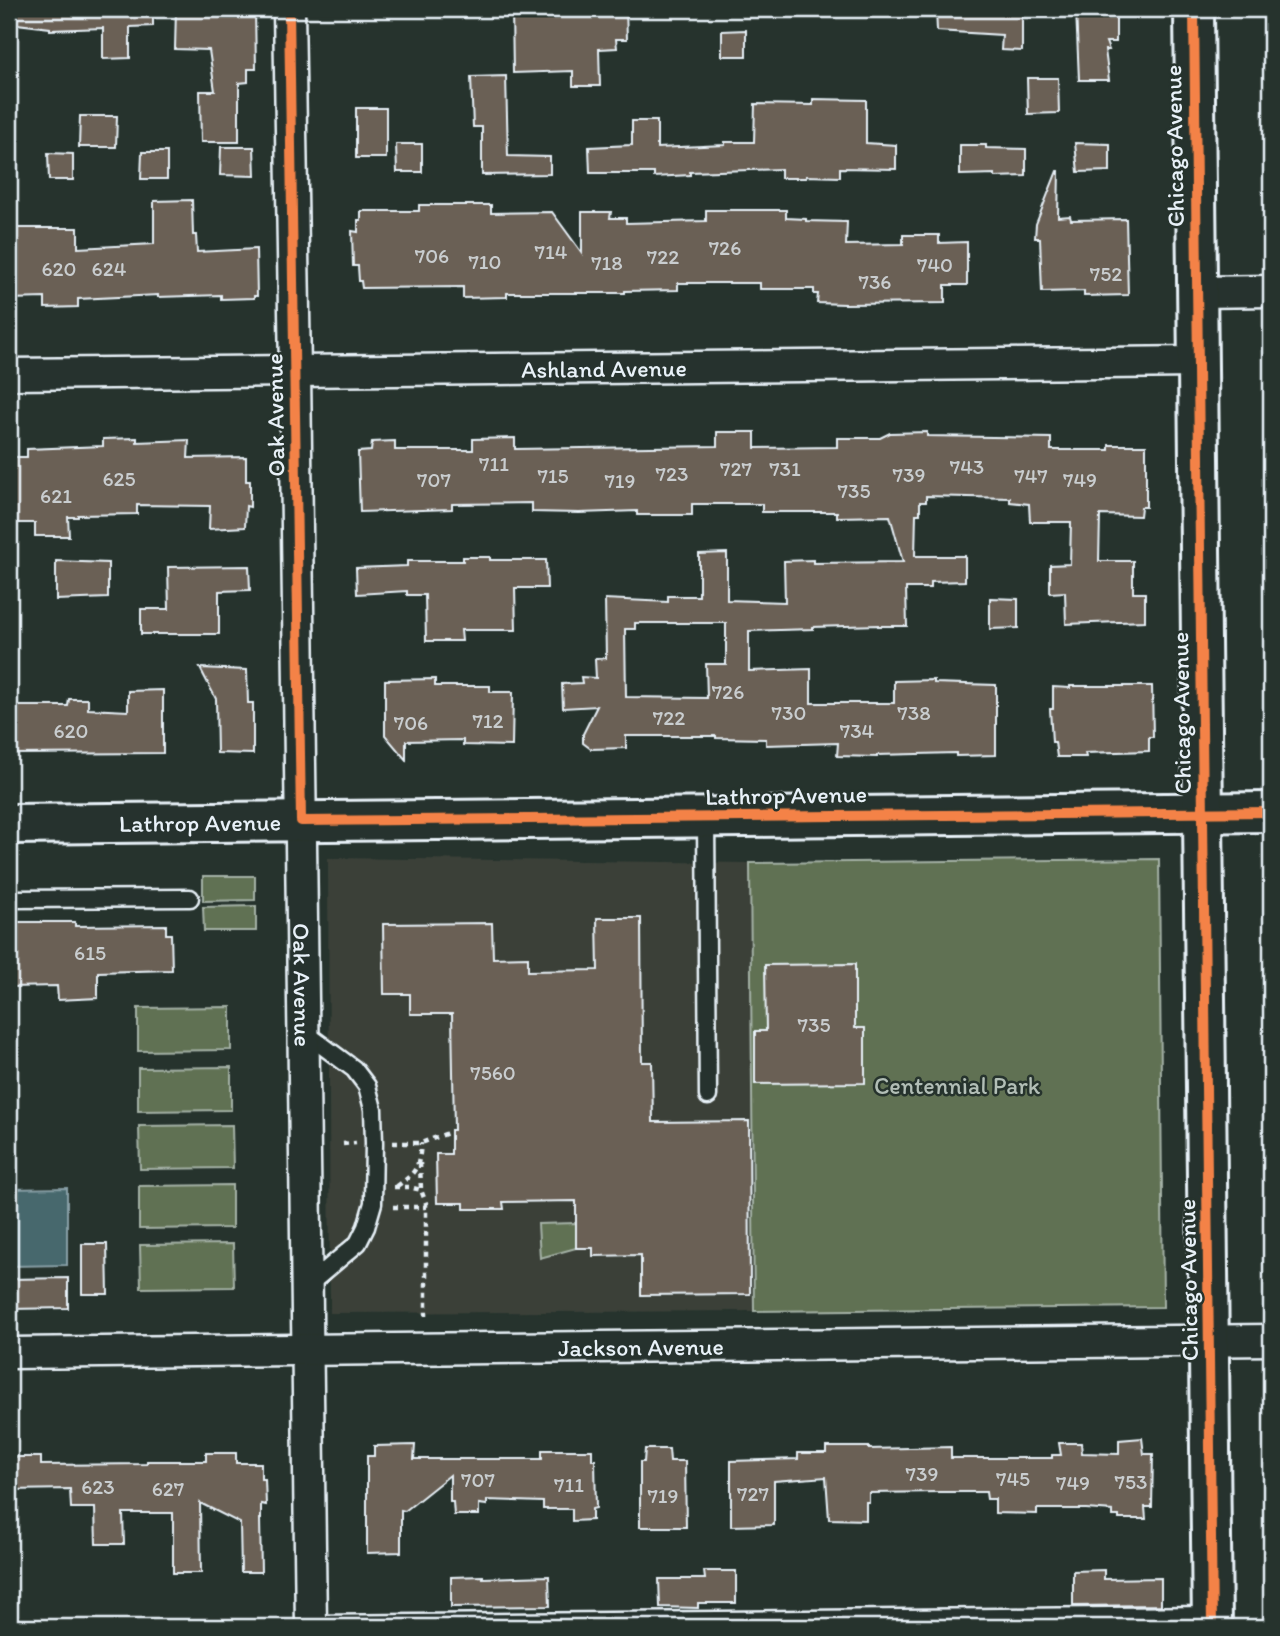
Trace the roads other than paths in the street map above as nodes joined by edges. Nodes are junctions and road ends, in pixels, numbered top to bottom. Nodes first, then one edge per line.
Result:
1 (289, 9) edge
2 (1194, 9) edge
3 (1271, 291) edge
4 (1197, 292) junction
5 (1198, 362) junction
6 (295, 371) junction
7 (9, 374) edge
8 (1203, 812) junction
9 (1271, 812) edge
10 (706, 817) junction
11 (301, 821) junction
12 (9, 824) edge
13 (190, 898) dead end
14 (9, 899) edge
15 (304, 1032) junction
16 (708, 1096) dead end
17 (307, 1286) junction
18 (1271, 1340) edge
19 (1209, 1341) junction
20 (309, 1350) junction
21 (9, 1353) edge
22 (1212, 1621) edge
23 (311, 1625) edge

1 - 6 street, Oak Avenue
2 - 4 main road, Chicago Avenue
3 - 4 street
4 - 5 main road, Chicago Avenue
5 - 6 street, Ashland Avenue
5 - 8 main road, Chicago Avenue
6 - 7 street, Ashland Avenue
6 - 11 street, Oak Avenue
8 - 9 main road, Lathrop Avenue
8 - 10 main road, Lathrop Avenue
8 - 19 main road, Chicago Avenue
10 - 11 main road, Lathrop Avenue
10 - 16 lane
11 - 12 main road, Lathrop Avenue
11 - 15 street, Oak Avenue
13 - 14 lane
15 - 17 street, Oak Avenue
15 - 17 lane
17 - 20 street, Oak Avenue
18 - 19 street, Jackson Avenue
19 - 20 street, Jackson Avenue
19 - 22 main road, Chicago Avenue
20 - 21 street, Jackson Avenue
20 - 23 street, Oak Avenue
22 - 23 lane

